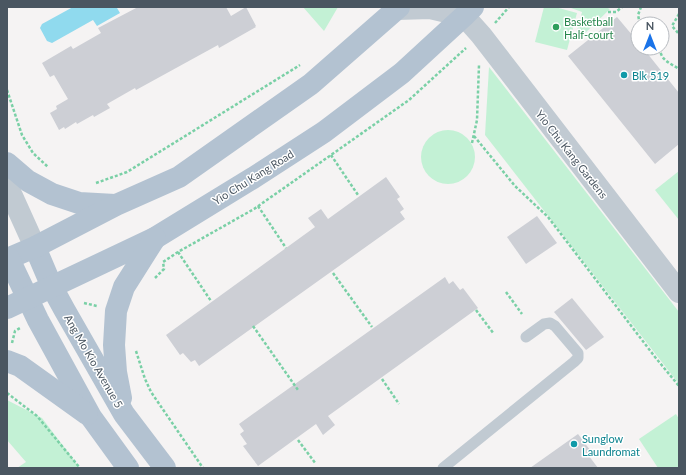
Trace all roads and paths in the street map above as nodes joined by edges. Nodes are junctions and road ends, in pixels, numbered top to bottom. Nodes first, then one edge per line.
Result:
1 (509, 7) edge
2 (622, 7) edge
3 (398, 8) edge
4 (467, 10) edge
5 (608, 12) dead end
6 (679, 14) edge
7 (494, 24) dead end
8 (679, 34) edge
9 (469, 45) dead end
10 (662, 56) edge
11 (305, 62) dead end
12 (479, 64) dead end
13 (679, 69) edge
14 (7, 90) edge
15 (474, 136) junction
16 (472, 144) dead end
17 (331, 155) junction
18 (7, 163) edge
19 (50, 169) dead end
20 (94, 183) dead end
21 (7, 185) edge
22 (358, 195) dead end
23 (116, 205) junction
24 (258, 206) junction
25 (155, 238) junction
26 (35, 247) junction
27 (286, 248) dead end
28 (178, 252) junction
29 (8, 258) edge
30 (333, 274) dead end
31 (153, 280) dead end
32 (52, 286) junction
33 (506, 292) dead end
34 (679, 292) edge
35 (28, 298) junction
36 (211, 301) dead end
37 (7, 308) edge
38 (476, 310) dead end
39 (522, 314) dead end
40 (253, 326) dead end
41 (372, 327) dead end
42 (494, 334) dead end
43 (526, 337) dead end
44 (134, 346) dead end
45 (7, 360) edge
46 (382, 379) dead end
47 (679, 386) edge
48 (298, 390) dead end
49 (7, 392) edge
50 (399, 404) dead end
51 (124, 414) junction
52 (91, 416) junction
53 (298, 440) dead end
54 (316, 464) dead end
55 (80, 468) edge
56 (128, 468) edge
57 (165, 468) edge
58 (203, 468) edge
59 (443, 468) edge

1 - 7 path
2 - 5 path
3 - 4 street
3 - 23 main road
4 - 25 main road, Yio Chu Kang Road
4 - 34 street, Yio Chu Kang Gardens
6 - 8 path
9 - 17 path
10 - 13 path
11 - 20 path
12 - 15 path
14 - 19 path
15 - 16 path
15 - 47 path
17 - 22 path
17 - 24 path
18 - 23 main road
21 - 26 street
23 - 26 main road
24 - 27 path
24 - 28 path
25 - 32 main road, Yio Chu Kang Road
25 - 51 main road
26 - 29 main road
26 - 32 main road, Ang Mo Kio Avenue 5
28 - 31 path
28 - 36 path
29 - 35 main road
30 - 41 path
32 - 35 main road, Yio Chu Kang Road
32 - 51 main road, Ang Mo Kio Avenue 5
33 - 39 path
35 - 37 main road, Yio Chu Kang Road
35 - 52 main road
38 - 42 path
40 - 48 path
43 - 59 lane
44 - 58 path
45 - 52 main road
46 - 50 path
49 - 55 path
51 - 57 main road, Ang Mo Kio Avenue 5
52 - 56 main road
53 - 54 path

